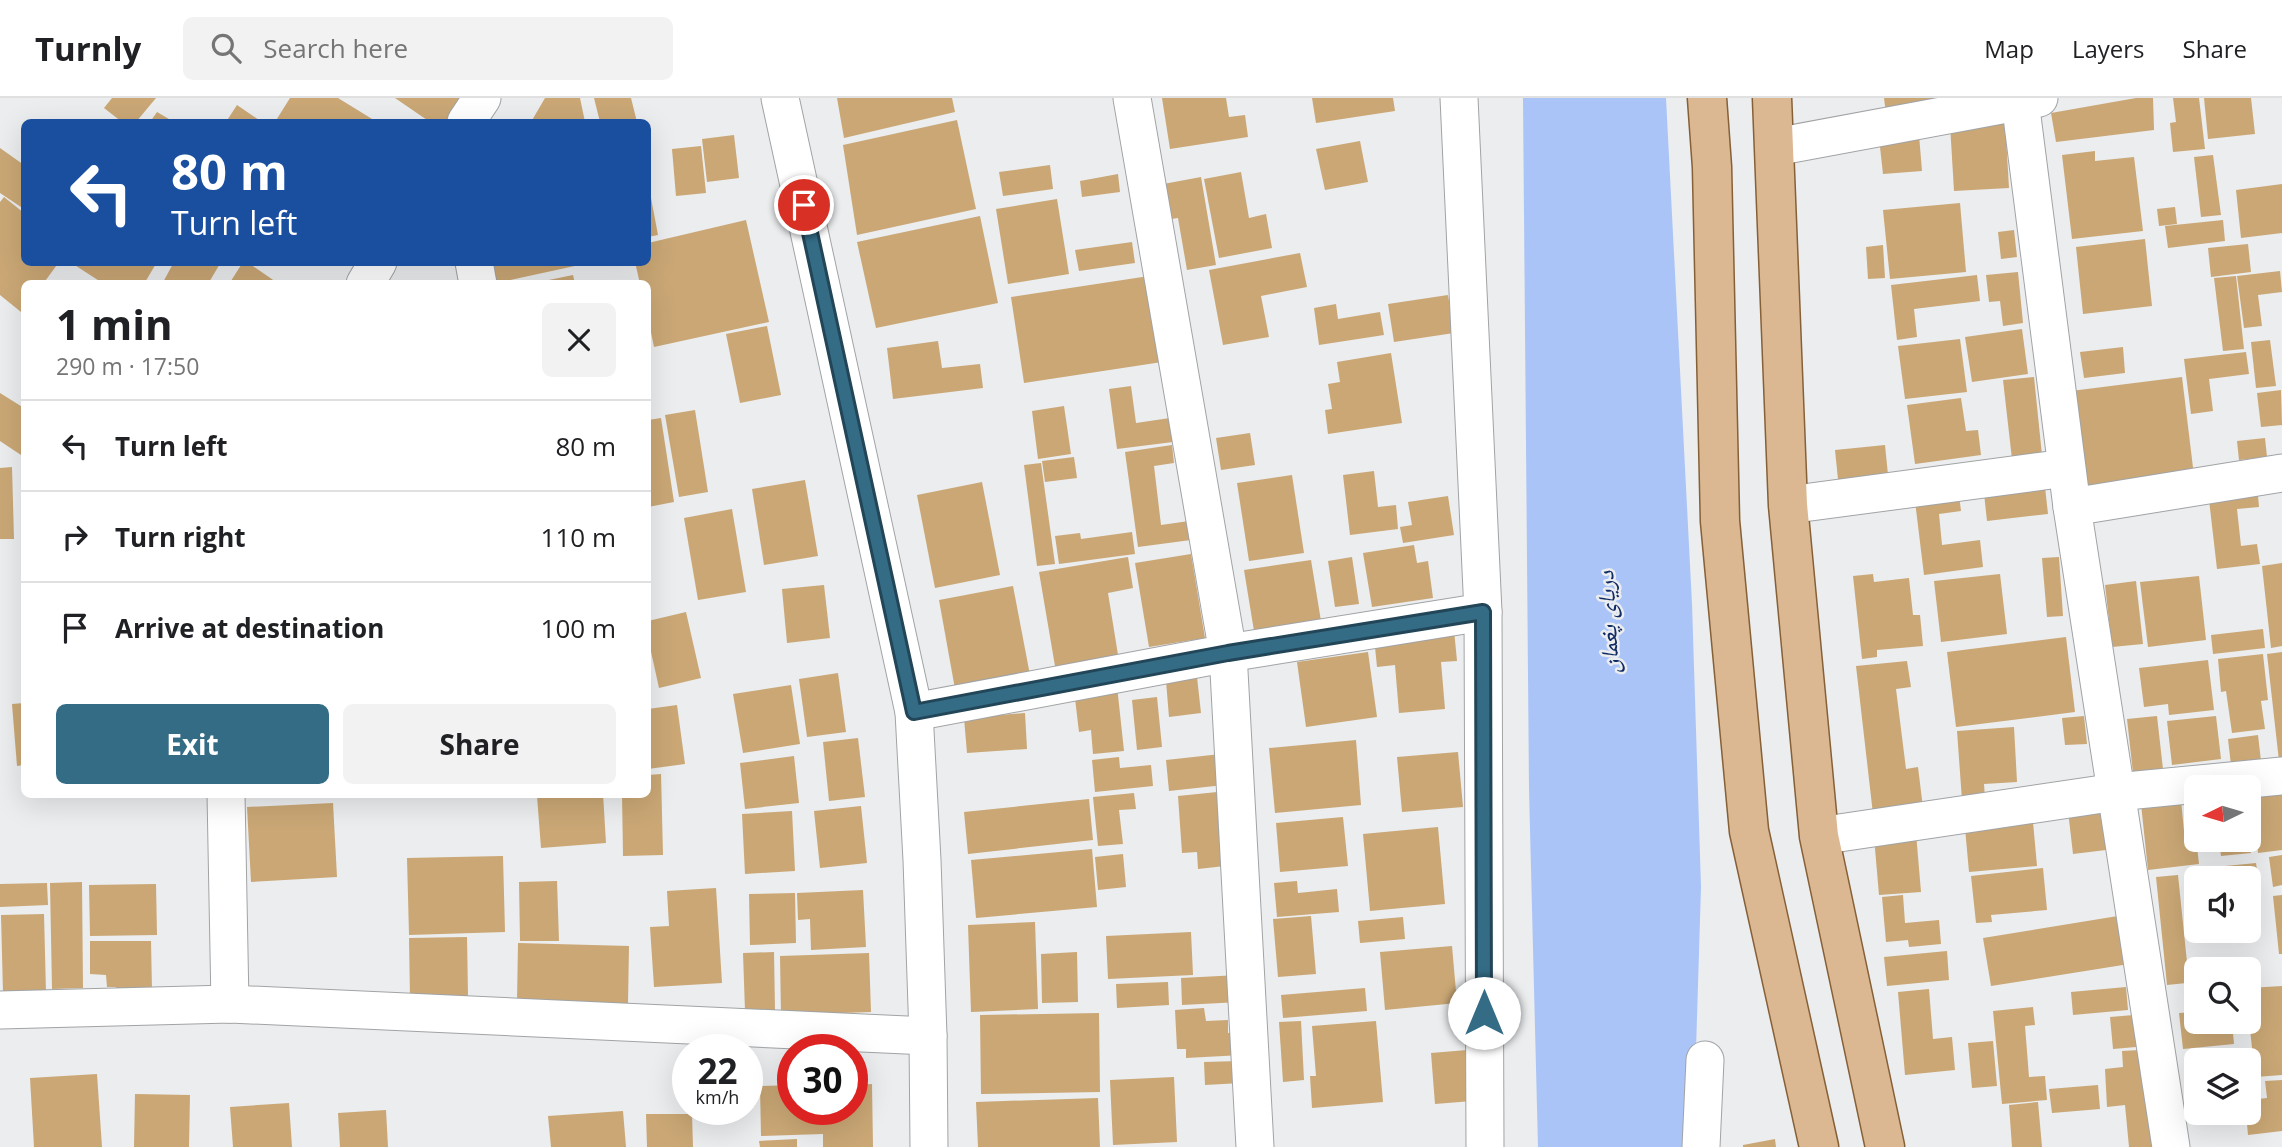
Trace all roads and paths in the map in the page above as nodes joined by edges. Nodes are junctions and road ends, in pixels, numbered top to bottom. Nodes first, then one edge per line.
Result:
1 (482, 98) edge
2 (780, 98) edge
3 (1132, 98) edge
4 (1460, 98) edge
5 (1707, 98) edge
6 (1772, 98) edge
7 (2029, 100) edge
8 (468, 119) edge
9 (1775, 147) junction
10 (2066, 468) junction
11 (2282, 473) edge
12 (1788, 505) junction
13 (2071, 507) junction
14 (1483, 612) junction
15 (1228, 653) junction
16 (914, 712) junction
17 (2282, 776) edge
18 (2116, 792) junction
19 (226, 798) edge
20 (1819, 836) junction
21 (230, 1004) junction
22 (0, 1010) edge
23 (928, 1036) junction
24 (1705, 1060) dead end
25 (929, 1147) edge
26 (1255, 1147) edge
27 (1485, 1147) edge
28 (1701, 1147) edge
29 (1819, 1147) edge
30 (1885, 1147) edge
31 (2171, 1147) edge

1 - 8 street
2 - 16 street
3 - 15 street
4 - 14 street
5 - 29 main road
6 - 9 main road
7 - 9 street
7 - 10 street
9 - 12 main road
10 - 12 street
10 - 13 street
11 - 13 street
12 - 20 main road
13 - 18 street
14 - 15 street
14 - 27 street
15 - 16 street
15 - 26 street
16 - 23 street
17 - 18 street
18 - 20 street
18 - 31 street
19 - 21 street
20 - 30 main road
21 - 22 street
21 - 23 street
23 - 25 street
24 - 28 street

